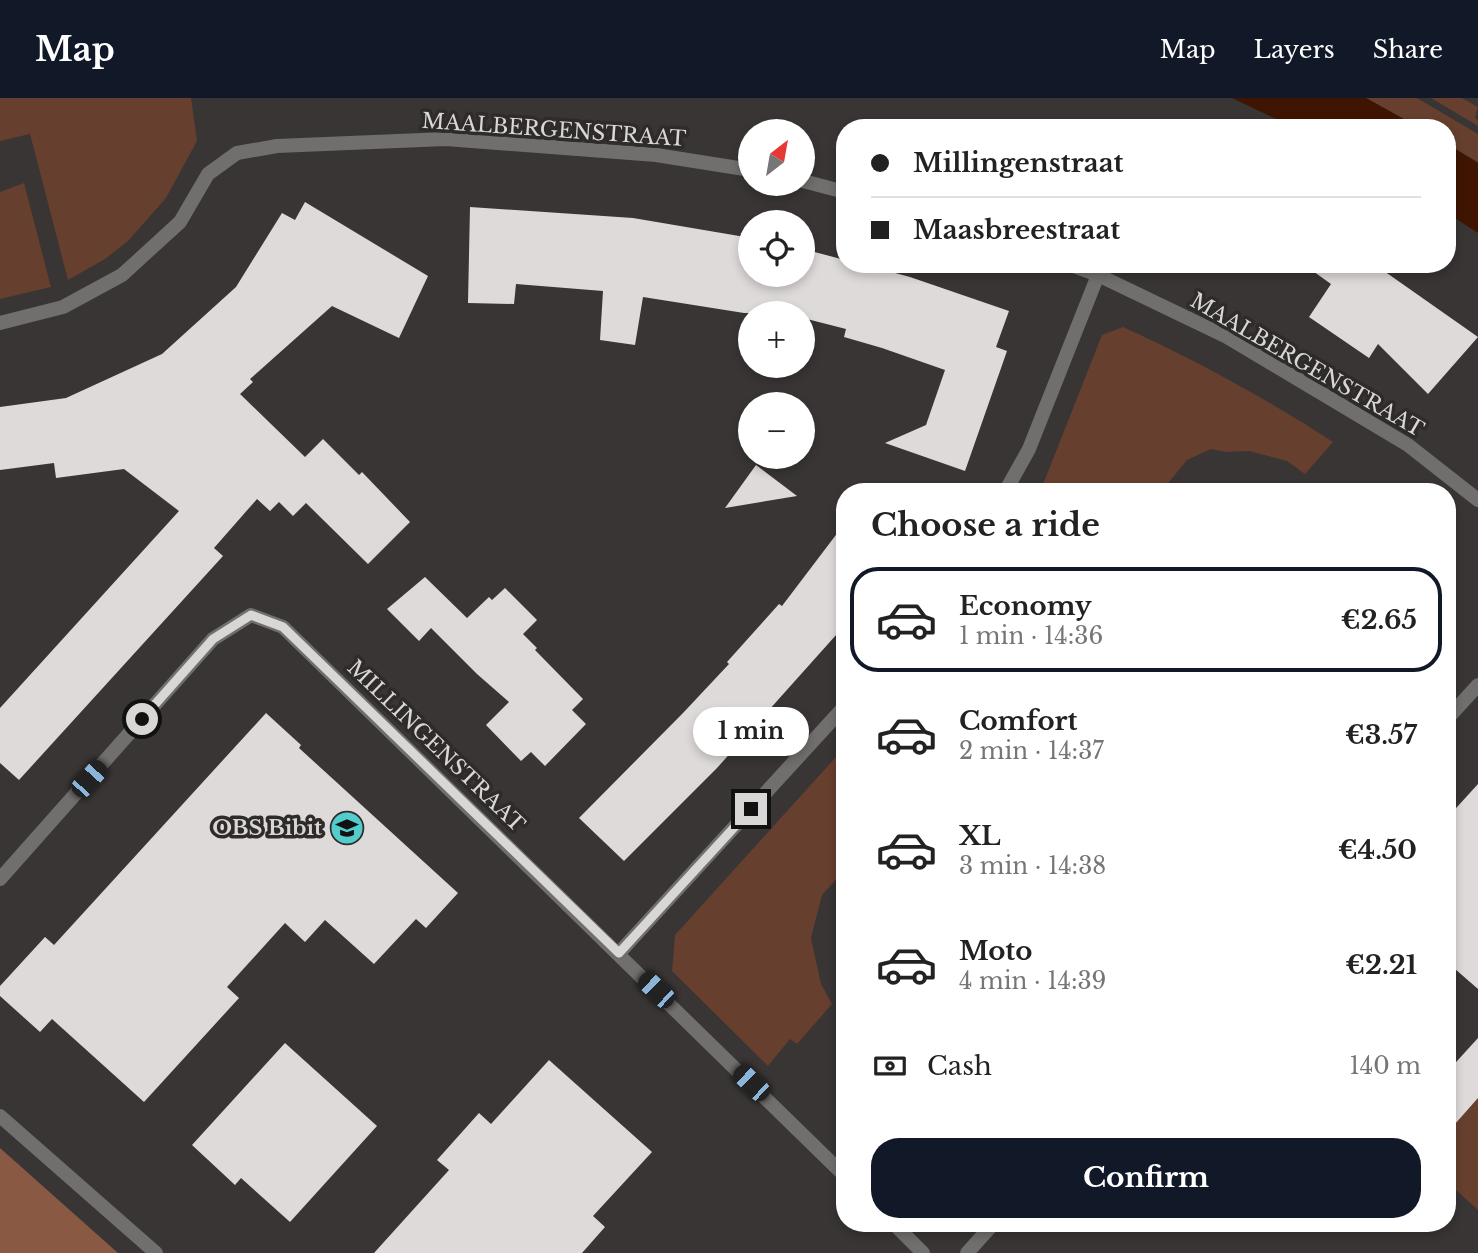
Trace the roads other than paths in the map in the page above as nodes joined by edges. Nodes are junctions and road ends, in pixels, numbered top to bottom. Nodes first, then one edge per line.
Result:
1 (738, 168) edge
2 (816, 184) edge
3 (836, 190) edge
4 (1093, 273) edge
5 (1098, 275) junction
6 (0, 323) edge
7 (1010, 483) edge
8 (1478, 500) edge
9 (1478, 685) edge
10 (1456, 709) edge
11 (836, 716) edge
12 (0, 879) edge
13 (619, 953) junction
14 (0, 1116) edge
15 (836, 1167) edge
16 (902, 1232) edge
17 (986, 1232) edge
18 (156, 1253) edge
19 (923, 1253) edge
20 (967, 1253) edge

1 - 6 street, MAALBERGENSTRAAT
2 - 3 street
4 - 5 street, MAALBERGENSTRAAT
5 - 7 street
5 - 8 street, MAALBERGENSTRAAT
9 - 10 street
11 - 13 street
12 - 13 street, MILLINGENSTRAAT
13 - 15 street, MILLINGENSTRAAT
14 - 18 street
16 - 19 street
17 - 20 street

